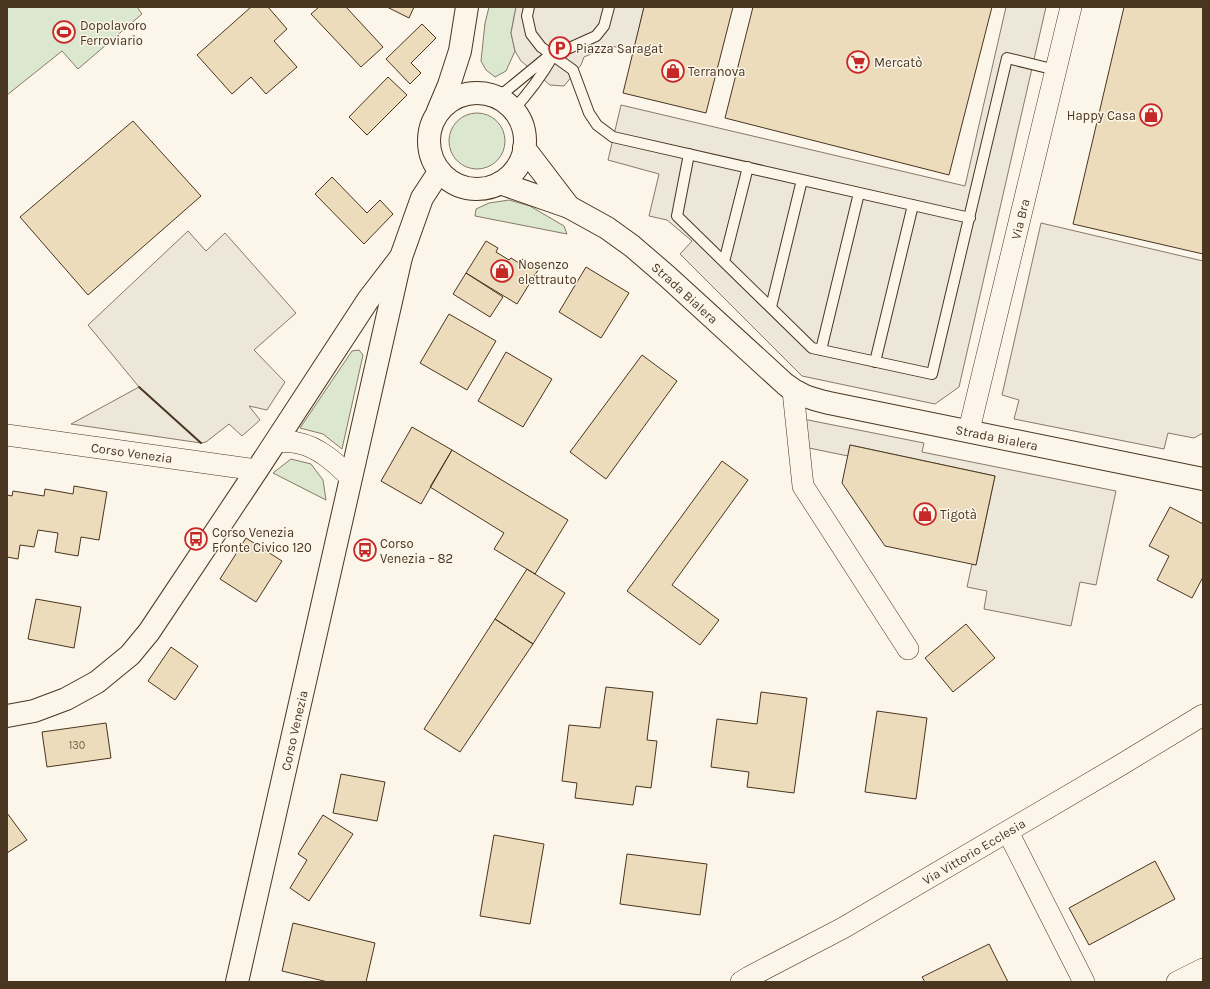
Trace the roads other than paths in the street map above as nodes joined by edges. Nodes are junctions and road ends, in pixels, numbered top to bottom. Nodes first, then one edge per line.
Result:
1 (467, 7) edge
2 (529, 7) edge
3 (608, 7) edge
4 (1071, 7) edge
5 (460, 51) junction
6 (553, 56) junction
7 (1056, 70) junction
8 (487, 94) junction
9 (513, 110) junction
10 (438, 112) junction
11 (524, 148) junction
12 (689, 154) junction
13 (748, 167) junction
14 (440, 172) junction
15 (802, 180) junction
16 (500, 183) junction
17 (859, 193) junction
18 (913, 205) junction
19 (569, 207) junction
20 (970, 218) junction
21 (401, 257) junction
22 (724, 262) junction
23 (771, 307) junction
24 (821, 350) junction
25 (875, 362) junction
26 (793, 391) junction
27 (969, 430) junction
28 (7, 435) edge
29 (276, 441) junction
30 (257, 470) junction
31 (351, 478) junction
32 (1203, 479) edge
33 (908, 649) dead end
34 (1203, 715) edge
35 (7, 716) edge
36 (1008, 832) junction
37 (1203, 969) edge
38 (237, 982) edge
39 (741, 982) edge
40 (1084, 982) edge
41 (1177, 982) edge

1 - 5 street
2 - 6 lane
3 - 6 lane
4 - 7 street, Via Bra
5 - 8 street
5 - 10 street
6 - 8 lane
6 - 9 lane
6 - 12 lane
7 - 20 lane
7 - 27 street, Via Bra
8 - 9 street
8 - 10 street
9 - 11 street
10 - 14 street
11 - 16 street
11 - 19 street, Strada Bialera
12 - 13 lane
12 - 22 lane
13 - 15 lane
13 - 22 lane
14 - 16 street
14 - 21 street, Corso Venezia
15 - 17 lane
15 - 23 lane
16 - 19 street, Strada Bialera
17 - 18 lane
17 - 24 lane
18 - 20 lane
18 - 25 lane
19 - 26 street, Strada Bialera
20 - 25 lane
21 - 29 street, Corso Venezia
21 - 31 street, Corso Venezia
22 - 23 lane
23 - 24 lane
24 - 25 lane
26 - 27 street, Strada Bialera
26 - 33 street
27 - 32 street, Strada Bialera
28 - 30 street, Corso Venezia
29 - 30 street, Corso Venezia
29 - 31 street
30 - 35 street, Corso Venezia
31 - 38 street, Corso Venezia
34 - 36 street, Via Vittorio Ecclesia
36 - 39 street, Via Vittorio Ecclesia
36 - 40 street
37 - 41 street

